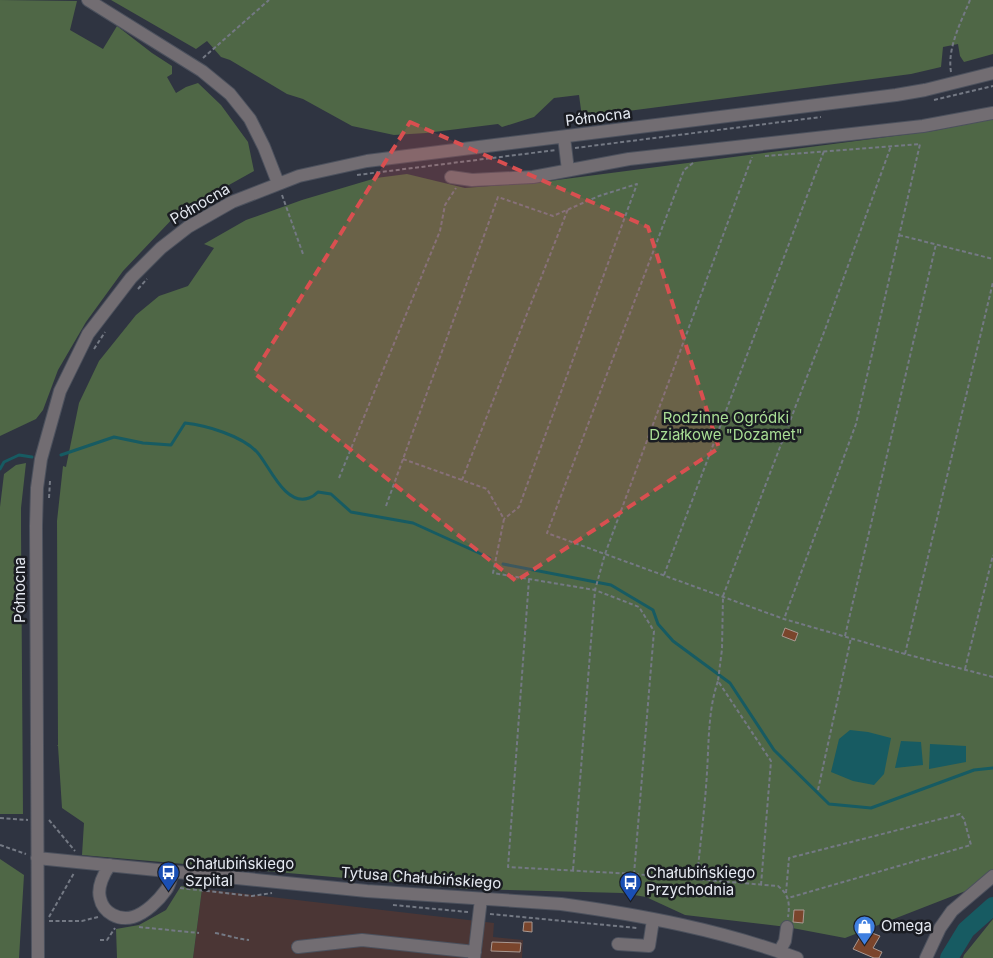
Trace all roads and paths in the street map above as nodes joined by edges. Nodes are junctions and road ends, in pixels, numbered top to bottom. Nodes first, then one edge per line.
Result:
1 (88, 0) edge
2 (268, 0) edge
3 (970, 0) edge
4 (194, 66) junction
5 (993, 73) edge
6 (954, 84) junction
7 (993, 86) edge
8 (926, 102) dead end
9 (993, 113) edge
10 (822, 116) dead end
11 (565, 143) junction
12 (891, 146) junction
13 (824, 151) junction
14 (761, 156) dead end
15 (752, 157) dead end
16 (695, 162) dead end
17 (568, 170) junction
18 (355, 176) dead end
19 (457, 177) joint
20 (279, 188) junction
21 (288, 192) dead end
22 (568, 209) junction
23 (899, 235) junction
24 (936, 244) junction
25 (303, 254) dead end
26 (993, 259) edge
27 (150, 276) dead end
28 (993, 282) edge
29 (137, 290) dead end
30 (109, 325) dead end
31 (90, 355) dead end
32 (404, 459) junction
33 (339, 478) dead end
34 (50, 479) dead end
35 (462, 480) junction
36 (49, 498) dead end
37 (386, 506) dead end
38 (504, 519) junction
39 (605, 554) junction
40 (993, 555) edge
41 (664, 575) junction
42 (529, 579) junction
43 (596, 588) junction
44 (723, 596) junction
45 (784, 618) junction
46 (845, 636) junction
47 (851, 638) junction
48 (905, 654) junction
49 (966, 669) junction
50 (993, 678) edge
51 (718, 680) junction
52 (818, 790) dead end
53 (0, 818) edge
54 (6, 819) dead end
55 (49, 820) dead end
56 (0, 845) edge
57 (37, 858) junction
58 (75, 862) junction
59 (110, 865) junction
60 (573, 870) junction
61 (634, 874) junction
62 (993, 876) edge
63 (172, 877) junction
64 (697, 879) junction
65 (761, 885) junction
66 (273, 893) dead end
67 (786, 893) junction
68 (788, 898) junction
69 (481, 899) junction
70 (392, 905) dead end
71 (95, 914) dead end
72 (480, 914) junction
73 (652, 925) junction
74 (120, 926) dead end
75 (136, 927) dead end
76 (787, 927) joint
77 (215, 932) dead end
78 (199, 933) dead end
79 (100, 940) dead end
80 (249, 940) dead end
81 (618, 944) dead end
82 (412, 945) junction
83 (298, 947) dead end
84 (779, 952) junction
85 (447, 953) edge
86 (474, 955) edge
87 (38, 958) edge
88 (414, 958) edge
89 (797, 958) edge
90 (926, 958) edge

1 - 4 street
2 - 4 path
3 - 6 path
4 - 20 street
5 - 6 street, Północna
6 - 11 street, Północna
7 - 8 path
9 - 17 street
10 - 11 path
11 - 17 street
11 - 18 path
11 - 20 street, Północna
12 - 13 path
12 - 23 path
12 - 44 path
13 - 14 path
13 - 41 path
15 - 39 path
16 - 39 path
17 - 19 street
19 - 33 path
20 - 21 path
20 - 25 path
20 - 57 street, Północna
22 - 32 path
22 - 35 path
22 - 38 path
23 - 24 path
23 - 45 path
24 - 26 path
24 - 46 path
27 - 29 path
28 - 48 path
30 - 31 path
32 - 35 path
32 - 37 path
34 - 36 path
35 - 38 path
38 - 42 path
39 - 41 path
39 - 43 path
40 - 49 path
41 - 44 path
42 - 43 path
42 - 60 path
43 - 60 path
43 - 61 path
44 - 45 path
44 - 51 path
45 - 46 path
46 - 47 path
47 - 48 path
47 - 52 path
48 - 49 path
49 - 50 path
51 - 64 path
51 - 65 path
53 - 54 path
55 - 58 path
56 - 57 path
57 - 58 street, Tytusa Chałubińskiego
57 - 87 street, Północna
58 - 59 street, Tytusa Chałubińskiego
58 - 71 path
59 - 63 street, Tytusa Chałubińskiego
59 - 63 street
60 - 61 path
61 - 64 path
62 - 90 street
63 - 66 path
63 - 69 street, Tytusa Chałubińskiego
64 - 65 path
65 - 67 path
67 - 68 path
67 - 68 path
68 - 76 path
69 - 72 street
69 - 73 street, Tytusa Chałubińskiego
70 - 72 path
72 - 73 path
72 - 86 street
73 - 81 street
73 - 84 street, Tytusa Chałubińskiego
74 - 79 path
75 - 78 path
76 - 84 street
77 - 80 path
82 - 83 street
82 - 85 street
82 - 88 street
84 - 89 street, Tytusa Chałubińskiego
85 - 86 street

